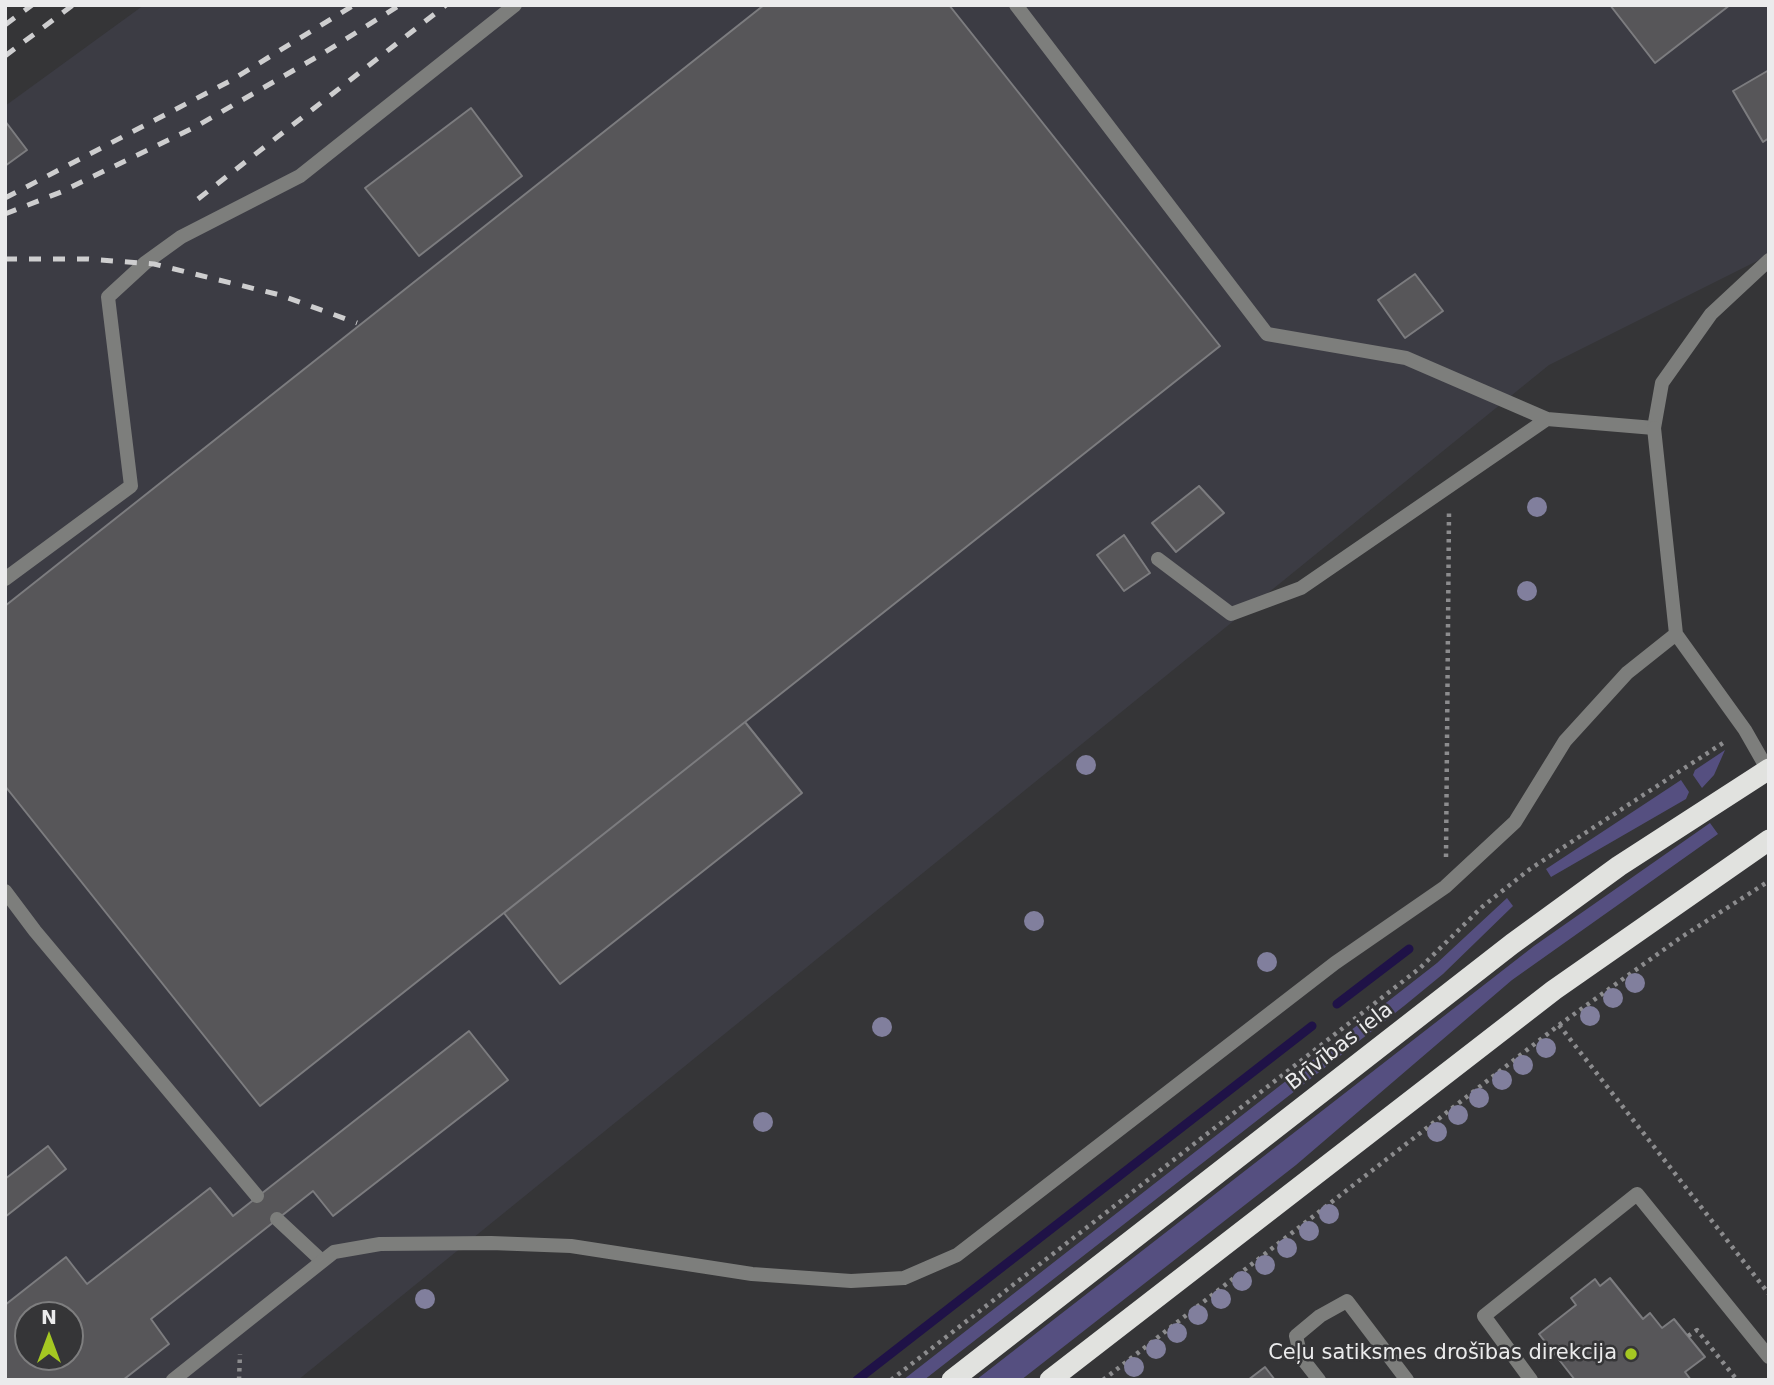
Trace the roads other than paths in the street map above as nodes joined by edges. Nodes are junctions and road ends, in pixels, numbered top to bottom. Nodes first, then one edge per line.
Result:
1 (515, 5) edge
2 (1016, 5) edge
3 (1769, 260) edge
4 (1546, 419) junction
5 (1654, 428) junction
6 (1158, 558) dead end
7 (5, 579) edge
8 (1676, 634) junction
9 (1768, 770) edge
10 (1769, 841) edge
11 (5, 891) edge
12 (257, 1196) dead end
13 (277, 1219) dead end
14 (322, 1261) junction
15 (1769, 1357) edge
16 (173, 1380) edge
17 (952, 1380) edge
18 (1050, 1380) edge
19 (1319, 1380) edge
20 (1407, 1380) edge
21 (1531, 1380) edge

1 - 7 street
2 - 4 street
3 - 5 street
4 - 5 street
4 - 6 street
5 - 8 street
8 - 9 street
8 - 14 street
9 - 17 highway, Brīvības iela
10 - 18 highway
11 - 12 street
13 - 14 street
14 - 16 street
15 - 21 street
19 - 20 street

